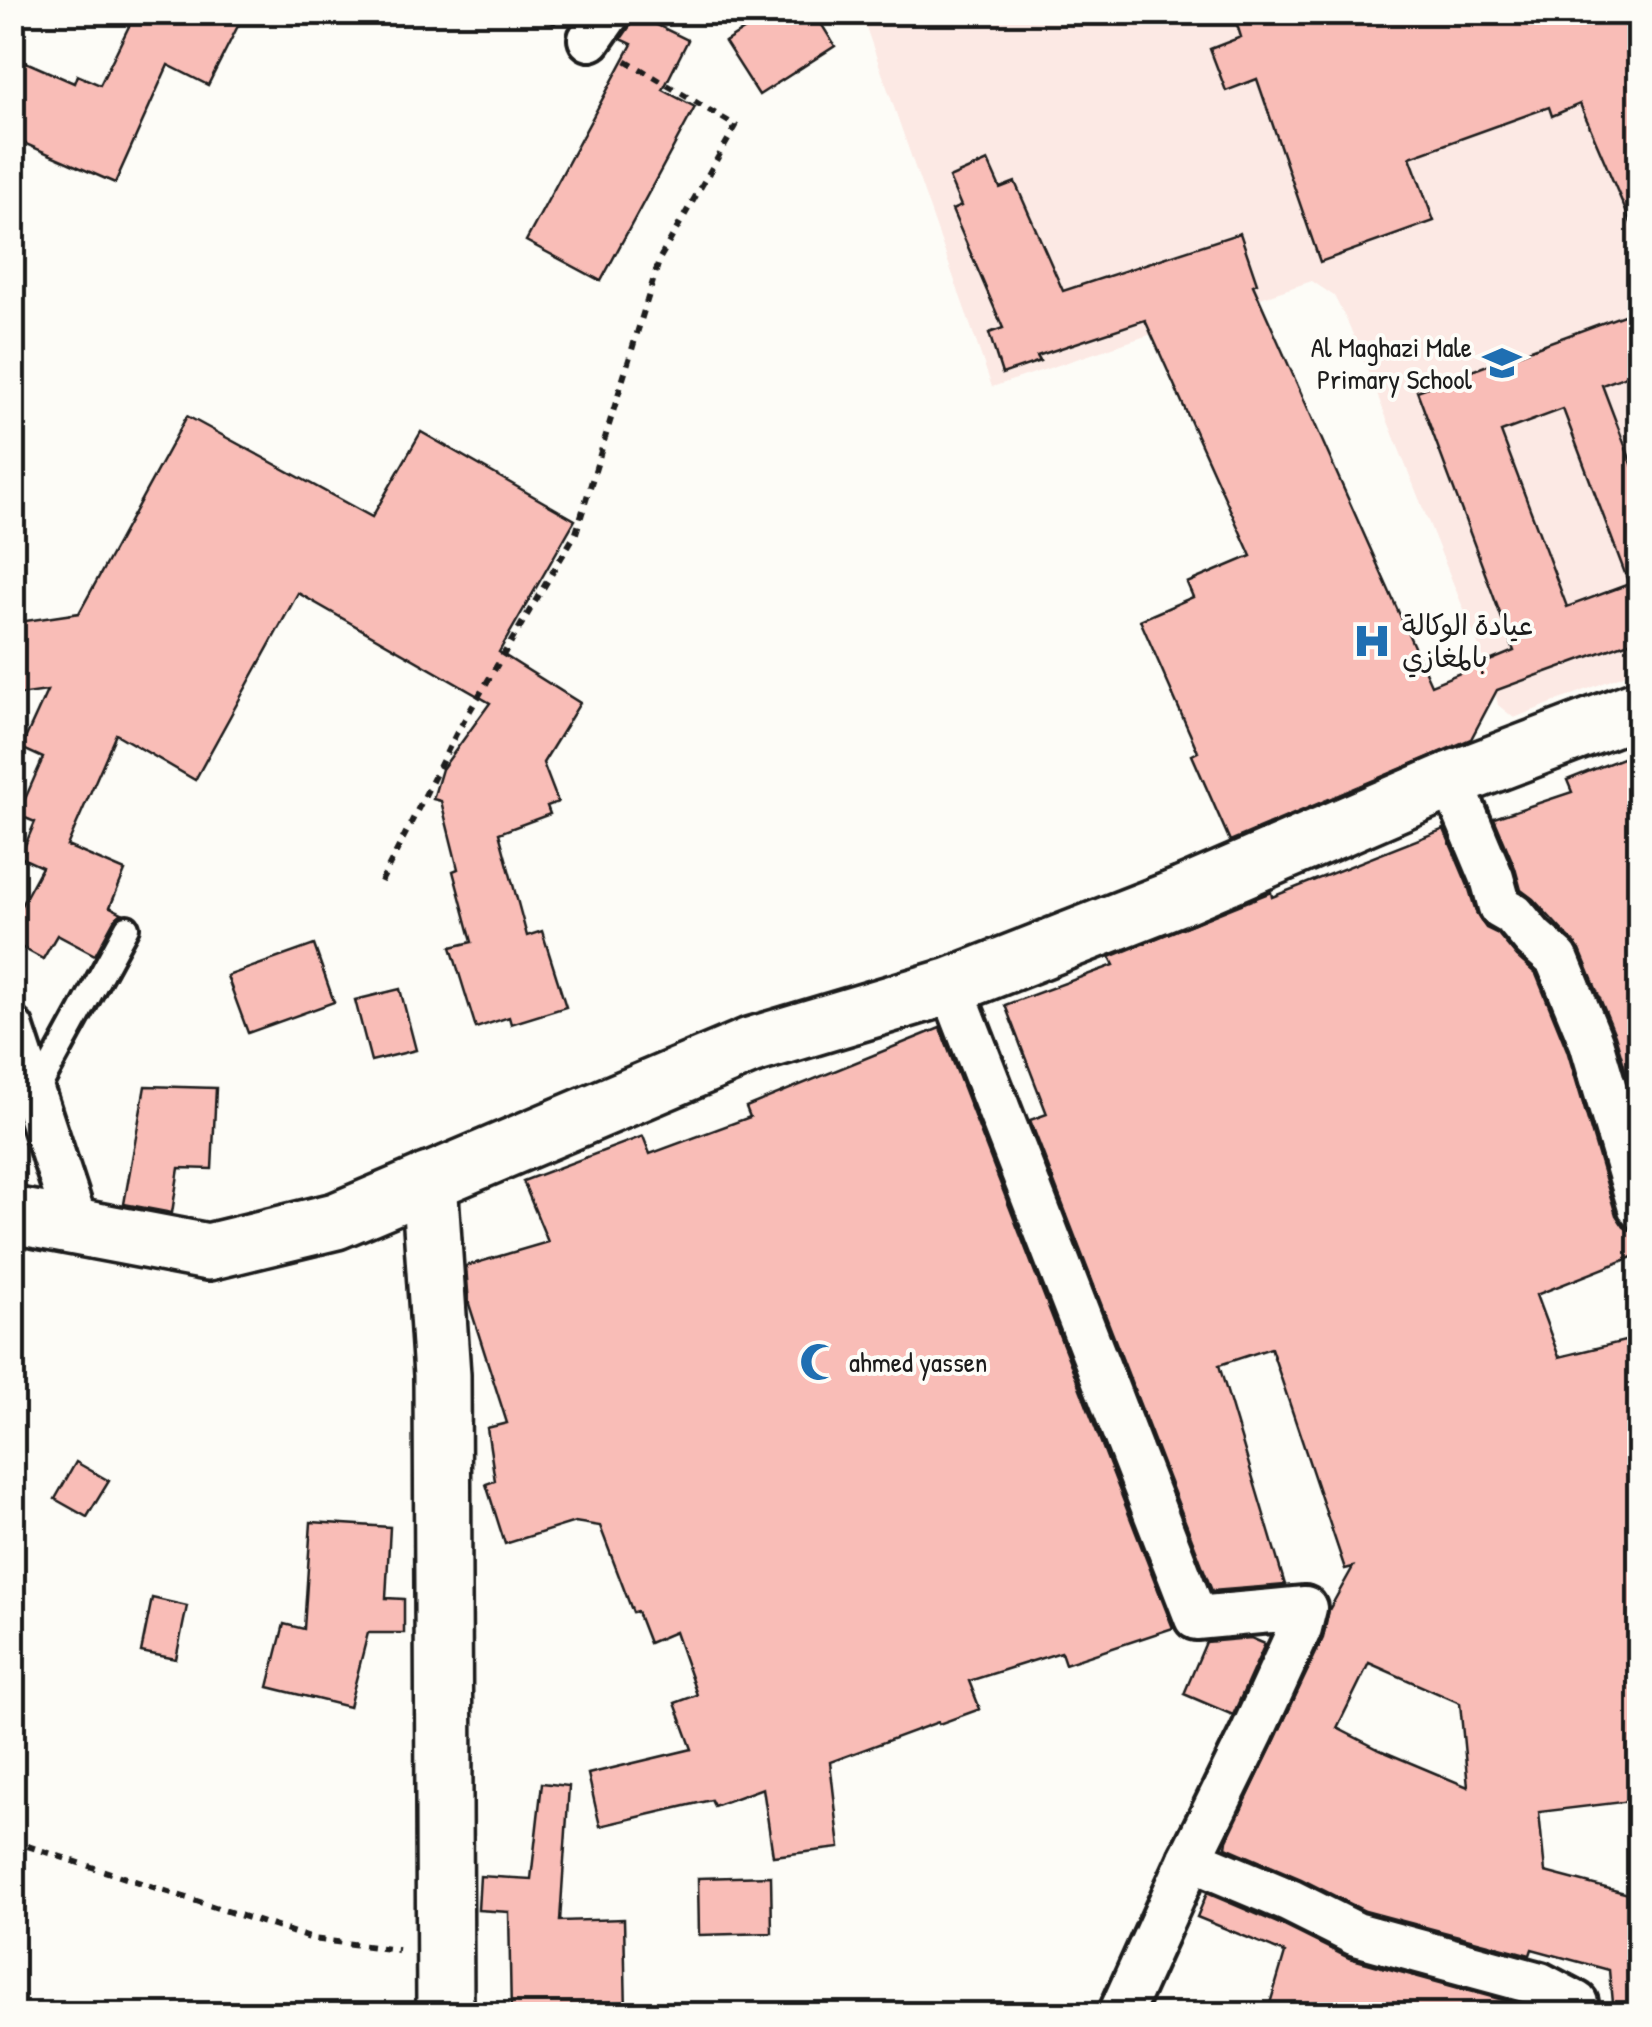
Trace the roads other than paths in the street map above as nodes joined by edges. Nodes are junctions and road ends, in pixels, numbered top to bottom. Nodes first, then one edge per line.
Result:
1 (1640, 708) edge
2 (1452, 780) junction
3 (127, 927) dead end
4 (952, 986) junction
5 (12, 1028) edge
6 (34, 1097) junction
7 (429, 1181) junction
8 (1640, 1208) edge
9 (12, 1215) edge
10 (77, 1227) junction
11 (1190, 1859) junction
12 (445, 2014) edge
13 (1120, 2014) edge
14 (1576, 2014) edge

1 - 2 street
2 - 4 street
2 - 8 street
3 - 6 lane
4 - 7 street
4 - 11 street
5 - 6 street
6 - 10 street
7 - 10 street
7 - 12 street
9 - 10 street
11 - 13 street
11 - 14 street

